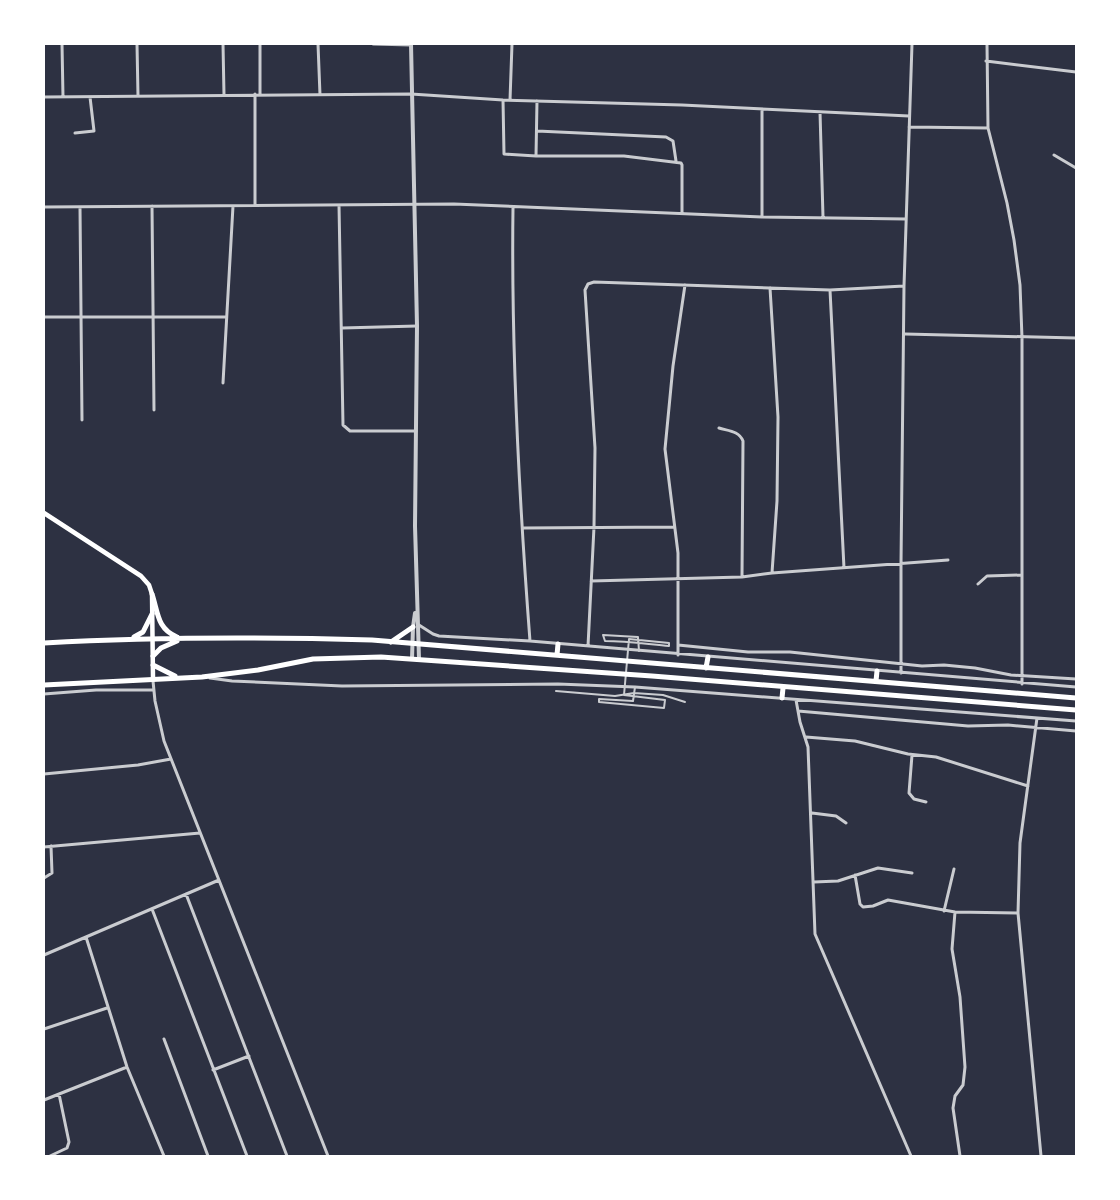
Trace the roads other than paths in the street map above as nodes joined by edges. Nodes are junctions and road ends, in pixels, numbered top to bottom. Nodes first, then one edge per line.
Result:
1 (62, 44) edge
2 (137, 44) edge
3 (223, 44) edge
4 (260, 44) edge
5 (318, 44) edge
6 (373, 44) edge
7 (411, 44) edge
8 (512, 44) edge
9 (912, 44) edge
10 (987, 44) edge
11 (986, 61) junction
12 (1077, 72) edge
13 (258, 94) junction
14 (411, 94) junction
15 (224, 95) junction
16 (320, 95) junction
17 (138, 96) junction
18 (44, 97) edge
19 (63, 97) junction
20 (90, 97) junction
21 (503, 100) junction
22 (510, 100) junction
23 (537, 101) junction
24 (762, 110) junction
25 (820, 112) junction
26 (909, 116) junction
27 (909, 127) junction
28 (988, 128) junction
29 (537, 132) junction
30 (75, 133) dead end
31 (1054, 155) dead end
32 (536, 156) junction
33 (676, 161) junction
34 (1077, 168) edge
35 (413, 204) junction
36 (255, 205) junction
37 (339, 205) junction
38 (152, 206) junction
39 (233, 206) junction
40 (44, 207) edge
41 (80, 207) junction
42 (513, 208) junction
43 (682, 212) junction
44 (762, 217) junction
45 (823, 217) junction
46 (906, 219) junction
47 (685, 285) junction
48 (904, 286) junction
49 (770, 288) junction
50 (830, 290) junction
51 (44, 317) edge
52 (225, 317) junction
53 (82, 318) junction
54 (154, 318) junction
55 (417, 326) junction
56 (342, 328) junction
57 (905, 334) junction
58 (1022, 338) junction
59 (1077, 338) edge
60 (223, 383) dead end
61 (154, 410) dead end
62 (82, 420) dead end
63 (719, 428) dead end
64 (417, 431) junction
65 (44, 513) edge
66 (594, 527) junction
67 (675, 527) junction
68 (523, 528) junction
69 (948, 560) dead end
70 (901, 564) junction
71 (844, 568) junction
72 (772, 573) junction
73 (1022, 575) junction
74 (742, 577) junction
75 (678, 579) junction
76 (591, 581) junction
77 (978, 584) dead end
78 (152, 594) junction
79 (152, 614) junction
80 (416, 626) junction
81 (126, 639) junction
82 (152, 639) junction
83 (181, 639) junction
84 (530, 641) junction
85 (391, 642) junction
86 (44, 643) edge
87 (415, 643) junction
88 (558, 644) junction
89 (678, 645) junction
90 (588, 646) junction
91 (639, 651) junction
92 (557, 655) junction
93 (678, 655) junction
94 (153, 656) junction
95 (708, 657) junction
96 (415, 659) junction
97 (901, 664) junction
98 (153, 665) junction
99 (706, 668) junction
100 (878, 671) junction
101 (901, 673) junction
102 (202, 676) junction
103 (1022, 676) junction
104 (183, 678) junction
105 (153, 679) junction
106 (1077, 679) edge
107 (876, 681) junction
108 (1022, 684) junction
109 (44, 685) edge
110 (635, 687) junction
111 (1077, 687) edge
112 (783, 688) junction
113 (154, 690) junction
114 (556, 692) dead end
115 (634, 693) junction
116 (44, 694) edge
117 (782, 698) junction
118 (1077, 698) edge
119 (796, 699) junction
120 (685, 702) dead end
121 (1077, 710) edge
122 (798, 711) junction
123 (1037, 718) junction
124 (1077, 721) edge
125 (1036, 727) junction
126 (1077, 731) edge
127 (806, 737) junction
128 (912, 754) junction
129 (171, 759) junction
130 (44, 774) edge
131 (1028, 786) junction
132 (926, 802) dead end
133 (812, 813) junction
134 (846, 823) dead end
135 (200, 832) junction
136 (51, 846) junction
137 (44, 847) edge
138 (954, 869) dead end
139 (912, 873) dead end
140 (855, 875) junction
141 (44, 879) edge
142 (219, 880) junction
143 (814, 882) junction
144 (186, 894) junction
145 (152, 909) junction
146 (944, 910) junction
147 (955, 912) junction
148 (1018, 913) junction
149 (86, 937) junction
150 (44, 955) edge
151 (108, 1008) junction
152 (44, 1029) edge
153 (164, 1039) dead end
154 (249, 1056) junction
155 (127, 1067) junction
156 (213, 1070) junction
157 (59, 1094) junction
158 (44, 1100) edge
159 (50, 1156) edge
160 (164, 1156) edge
161 (208, 1156) edge
162 (247, 1156) edge
163 (287, 1156) edge
164 (328, 1156) edge
165 (911, 1156) edge
166 (960, 1156) edge
167 (1041, 1156) edge

1 - 19 street
2 - 17 street
3 - 15 street
4 - 13 street
5 - 16 street
6 - 7 street
7 - 14 street
8 - 22 street
9 - 26 street
10 - 11 street
11 - 12 street
11 - 28 street
13 - 15 street
13 - 16 street
13 - 36 street
14 - 16 street
14 - 21 street
14 - 35 street
15 - 17 street
17 - 20 street
18 - 19 street
19 - 20 street
20 - 30 street
21 - 22 street
21 - 32 street
22 - 23 street
23 - 24 street
23 - 29 street
24 - 25 street
24 - 44 street
25 - 26 street
25 - 45 street
26 - 27 street
27 - 28 street
27 - 46 street
28 - 58 street
29 - 32 street
29 - 33 street
31 - 34 street
32 - 33 street
33 - 43 street
35 - 37 street
35 - 42 street
35 - 55 street
36 - 37 street
36 - 39 street
37 - 56 street
38 - 39 street
38 - 41 street
38 - 54 street
39 - 52 street
40 - 41 street
41 - 53 street
42 - 43 street
42 - 68 street
43 - 44 street
44 - 45 street
45 - 46 street
46 - 48 street
47 - 49 street
47 - 66 street
47 - 67 street
48 - 50 street
48 - 57 street
49 - 50 street
49 - 72 street
50 - 71 street
51 - 53 street
52 - 54 street
52 - 60 street
53 - 54 street
53 - 62 street
54 - 61 street
55 - 56 street
55 - 64 street
56 - 64 street
57 - 58 street
57 - 70 street
58 - 59 street
58 - 73 street
63 - 74 street
64 - 80 street
65 - 78 main road
66 - 67 street
66 - 68 street
66 - 76 street
67 - 75 street
68 - 84 street
69 - 70 street
70 - 71 street
70 - 97 street
71 - 72 street
72 - 74 street
73 - 77 street
73 - 103 street
74 - 75 street
75 - 76 street
75 - 89 street
76 - 90 street
78 - 79 main road
78 - 83 highway
79 - 81 highway
79 - 82 main road
80 - 84 street
80 - 85 highway
80 - 87 street
81 - 82 highway
81 - 86 highway
82 - 83 highway
82 - 94 main road
83 - 85 highway
83 - 94 highway
84 - 88 street
85 - 87 highway
87 - 92 highway
87 - 96 street
88 - 90 street
88 - 92 highway
89 - 93 street
89 - 97 street
90 - 91 street
91 - 93 street
91 - 115 street
92 - 99 highway
93 - 95 street
94 - 98 main road
95 - 99 highway
95 - 100 street
96 - 102 highway
96 - 112 highway
97 - 101 street
97 - 103 street
98 - 104 highway
98 - 105 main road
99 - 107 highway
100 - 101 street
100 - 107 highway
101 - 108 street
102 - 104 highway
102 - 110 street
103 - 106 street
103 - 108 street
104 - 105 highway
105 - 109 highway
105 - 113 street
107 - 118 highway
108 - 111 street
110 - 115 street
110 - 117 street
112 - 117 highway
112 - 121 highway
113 - 116 street
113 - 129 street
114 - 115 street
115 - 120 street
117 - 119 street
119 - 122 street
119 - 123 street
122 - 125 street
122 - 127 street
123 - 124 street
123 - 125 street
125 - 126 street
125 - 131 street
127 - 128 street
127 - 133 street
128 - 131 street
128 - 132 street
129 - 130 street
129 - 135 street
131 - 148 street
133 - 134 street
133 - 143 street
135 - 136 street
135 - 142 street
136 - 137 street
136 - 141 street
138 - 146 street
139 - 140 street
140 - 143 street
140 - 146 street
142 - 144 street
142 - 164 street
143 - 165 street
144 - 145 street
144 - 154 street
145 - 149 street
145 - 156 street
146 - 147 street
147 - 148 street
147 - 166 street
148 - 167 street
149 - 150 street
149 - 151 street
151 - 152 street
151 - 155 street
153 - 161 street
154 - 156 street
154 - 163 street
155 - 157 street
155 - 160 street
156 - 162 street
157 - 158 street
157 - 159 street

